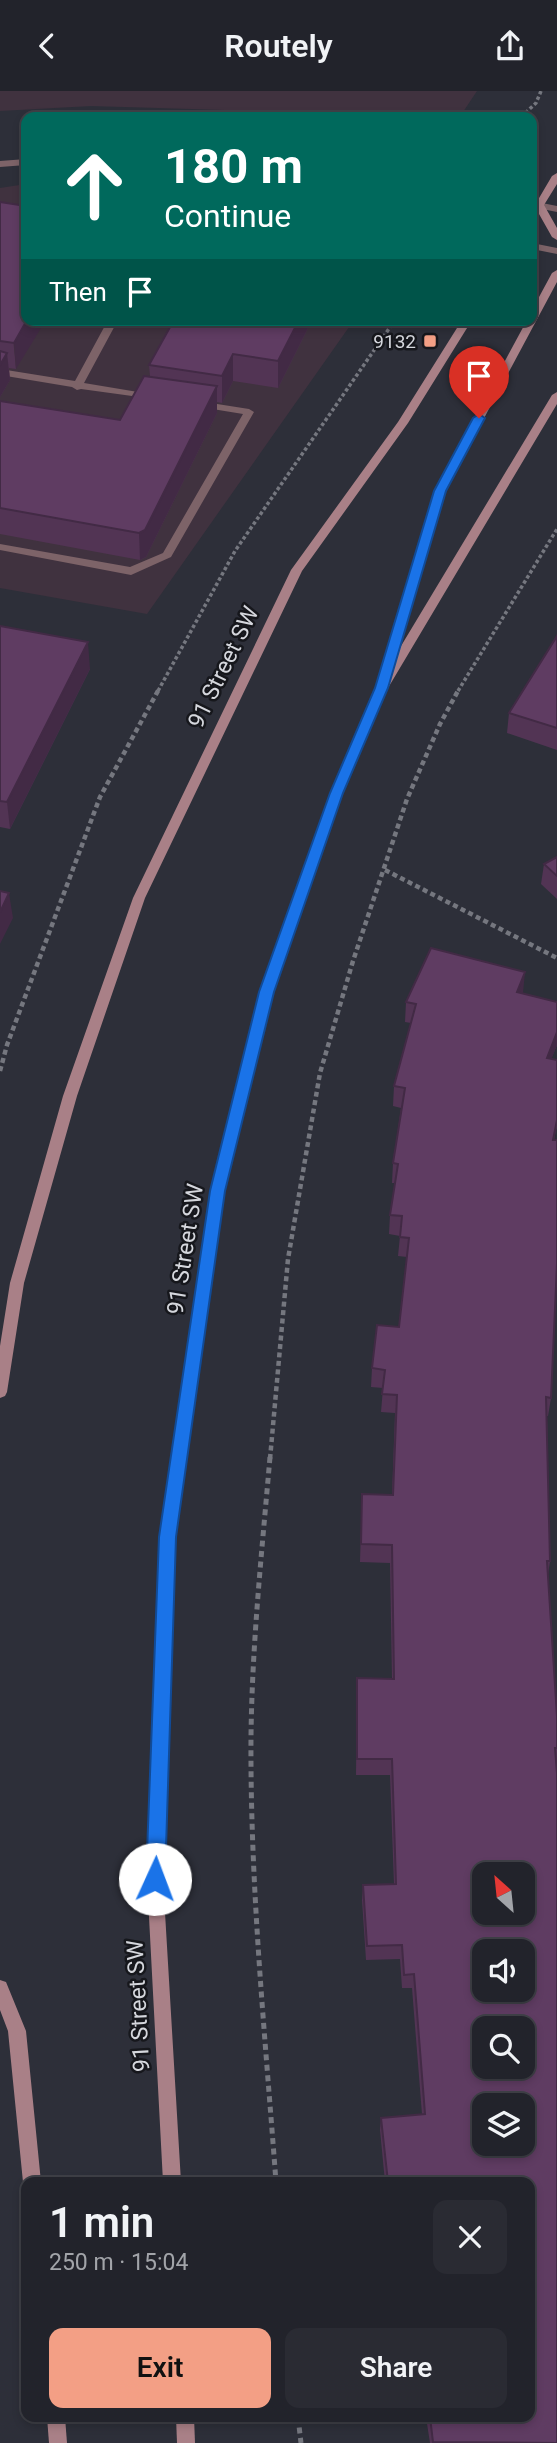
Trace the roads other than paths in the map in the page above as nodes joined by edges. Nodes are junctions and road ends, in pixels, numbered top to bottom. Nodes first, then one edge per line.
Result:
1 (21, 162) edge
2 (0, 164) edge
3 (557, 176) edge
4 (537, 204) edge
5 (537, 205) edge
6 (537, 207) edge
7 (557, 209) edge
8 (557, 237) edge
9 (537, 247) edge
10 (557, 251) edge
11 (557, 273) edge
12 (537, 311) edge
13 (110, 326) edge
14 (463, 326) edge
15 (529, 326) edge
16 (0, 372) edge
17 (78, 387) junction
18 (557, 395) edge
19 (157, 398) edge
20 (183, 402) edge
21 (0, 547) edge
22 (382, 688) junction
23 (0, 1392) edge
24 (0, 1988) edge
25 (32, 2177) edge
26 (172, 2177) edge
27 (56, 2422) edge
28 (185, 2422) edge
29 (58, 2443) edge
30 (186, 2443) edge

1 - 2 street
3 - 4 main road
5 - 7 street
6 - 8 main road
9 - 10 street
11 - 12 main road
13 - 17 street
14 - 23 main road, 91 Street SW
15 - 22 main road
16 - 17 street
17 - 19 street
18 - 22 main road, 91 Street SW
20 - 21 street
22 - 26 main road, 91 Street SW
24 - 25 main road
27 - 29 main road
28 - 30 main road

